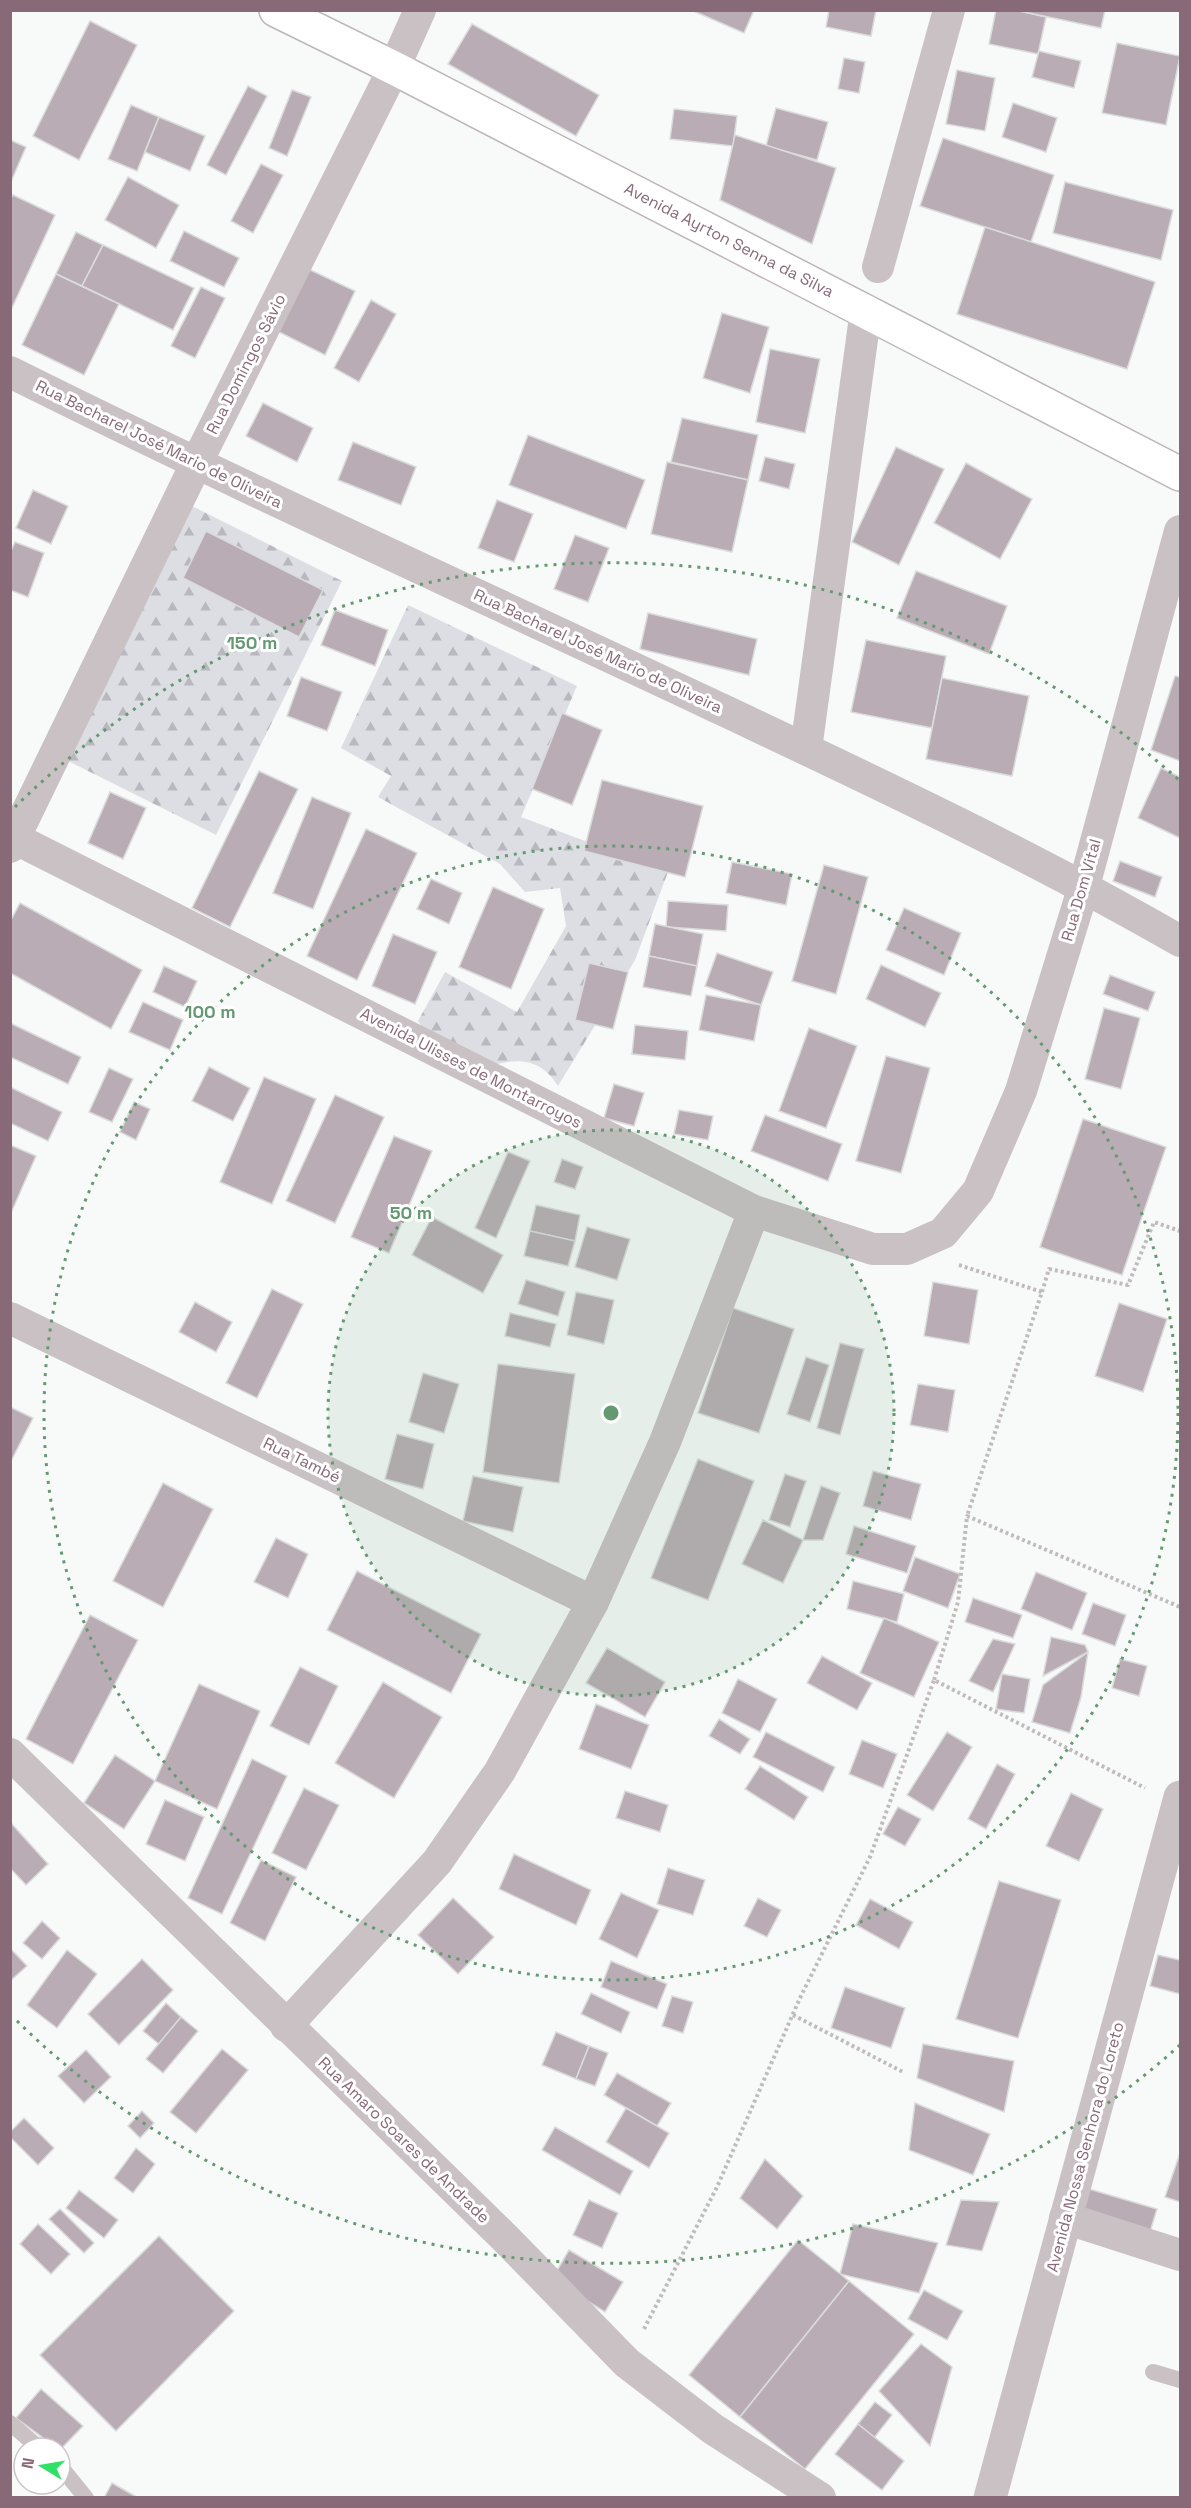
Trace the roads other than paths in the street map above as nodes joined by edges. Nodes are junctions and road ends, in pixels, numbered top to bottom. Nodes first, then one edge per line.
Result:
1 (276, 10) edge
2 (420, 10) edge
3 (949, 10) edge
4 (394, 68) junction
5 (878, 267) dead end
6 (866, 310) junction
7 (10, 372) edge
8 (196, 464) junction
9 (1180, 474) edge
10 (1180, 531) edge
11 (806, 749) junction
12 (12, 841) edge
13 (1084, 886) junction
14 (1180, 941) edge
15 (754, 1211) junction
16 (943, 1233) joint
17 (10, 1318) edge
18 (593, 1602) junction
19 (10, 1754) edge
20 (1178, 1816) edge
21 (286, 2026) junction
22 (1065, 2218) junction
23 (1180, 2256) edge
24 (1153, 2372) dead end
25 (1180, 2380) edge
26 (10, 2423) edge
27 (25, 2436) edge
28 (72, 2481) edge
29 (86, 2498) edge
30 (820, 2498) edge
31 (990, 2498) edge

1 - 4 main road, Avenida Ayrton Senna da Silva
2 - 4 street, Rua Domingos Sávio
3 - 5 street
4 - 6 main road, Avenida Ayrton Senna da Silva
4 - 8 street, Rua Domingos Sávio
6 - 9 main road, Avenida Ayrton Senna da Silva
6 - 11 street
7 - 8 street, Rua Bacharel José Mario de Oliveira
8 - 11 street, Rua Bacharel José Mario de Oliveira
8 - 12 street, Rua Domingos Sávio
10 - 13 street, Rua Dom Vital
11 - 13 street, Rua Bacharel José Mario de Oliveira
12 - 15 street, Avenida Ulisses de Montarroyos
13 - 14 street, Rua Bacharel José Mario de Oliveira
13 - 16 street, Rua Dom Vital
15 - 16 street, Avenida Ulisses de Montarroyos
15 - 18 street
17 - 18 street, Rua També
18 - 21 street
19 - 21 street, Rua Amaro Soares de Andrade
20 - 22 street, Avenida Nossa Senhora do Loreto
21 - 30 street, Rua Amaro Soares de Andrade
22 - 23 street
22 - 31 street, Avenida Nossa Senhora do Loreto
24 - 25 lane
26 - 27 lane
28 - 29 lane

